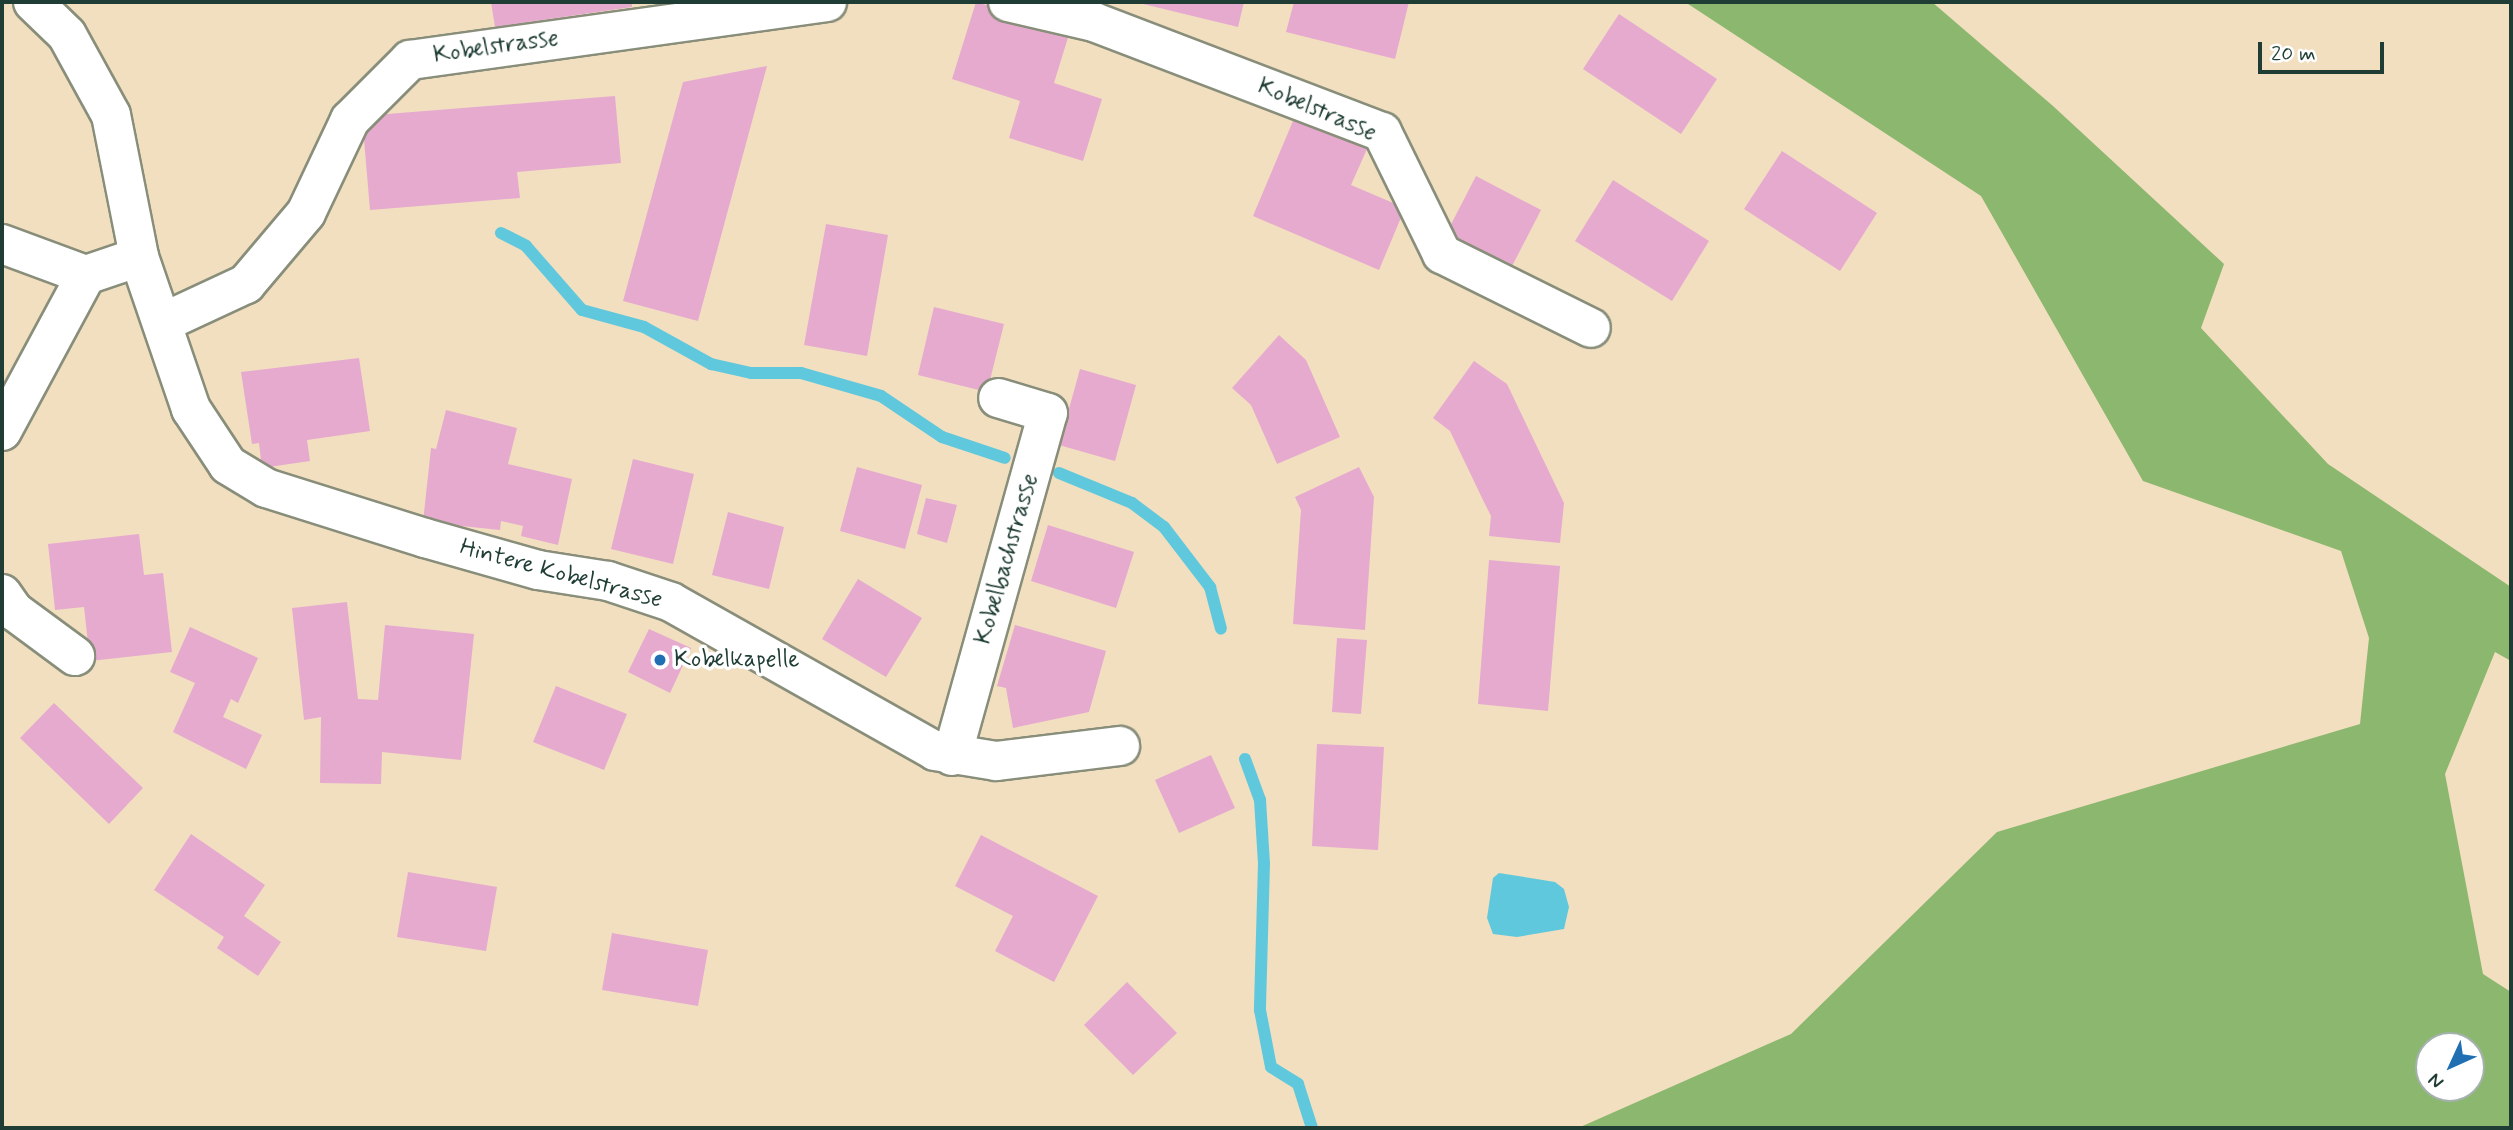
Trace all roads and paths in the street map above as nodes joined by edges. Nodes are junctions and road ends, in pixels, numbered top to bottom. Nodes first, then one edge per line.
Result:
1 (33, 2) edge
2 (827, 2) edge
3 (1008, 2) edge
4 (2, 244) edge
5 (139, 257) junction
6 (86, 275) junction
7 (162, 323) junction
8 (1591, 328) dead end
9 (998, 398) dead end
10 (2, 430) edge
11 (2, 594) edge
12 (75, 656) dead end
13 (1120, 746) dead end
14 (953, 756) junction

1 - 5 street
2 - 7 street, Kobelstrasse
3 - 8 street, Kobelstrasse
4 - 6 street
5 - 6 street
5 - 7 street
6 - 10 street
7 - 14 street, Hintere Kobelstrasse
9 - 14 street, Kobelbachstrasse
11 - 12 street
13 - 14 street, Hintere Kobelstrasse

